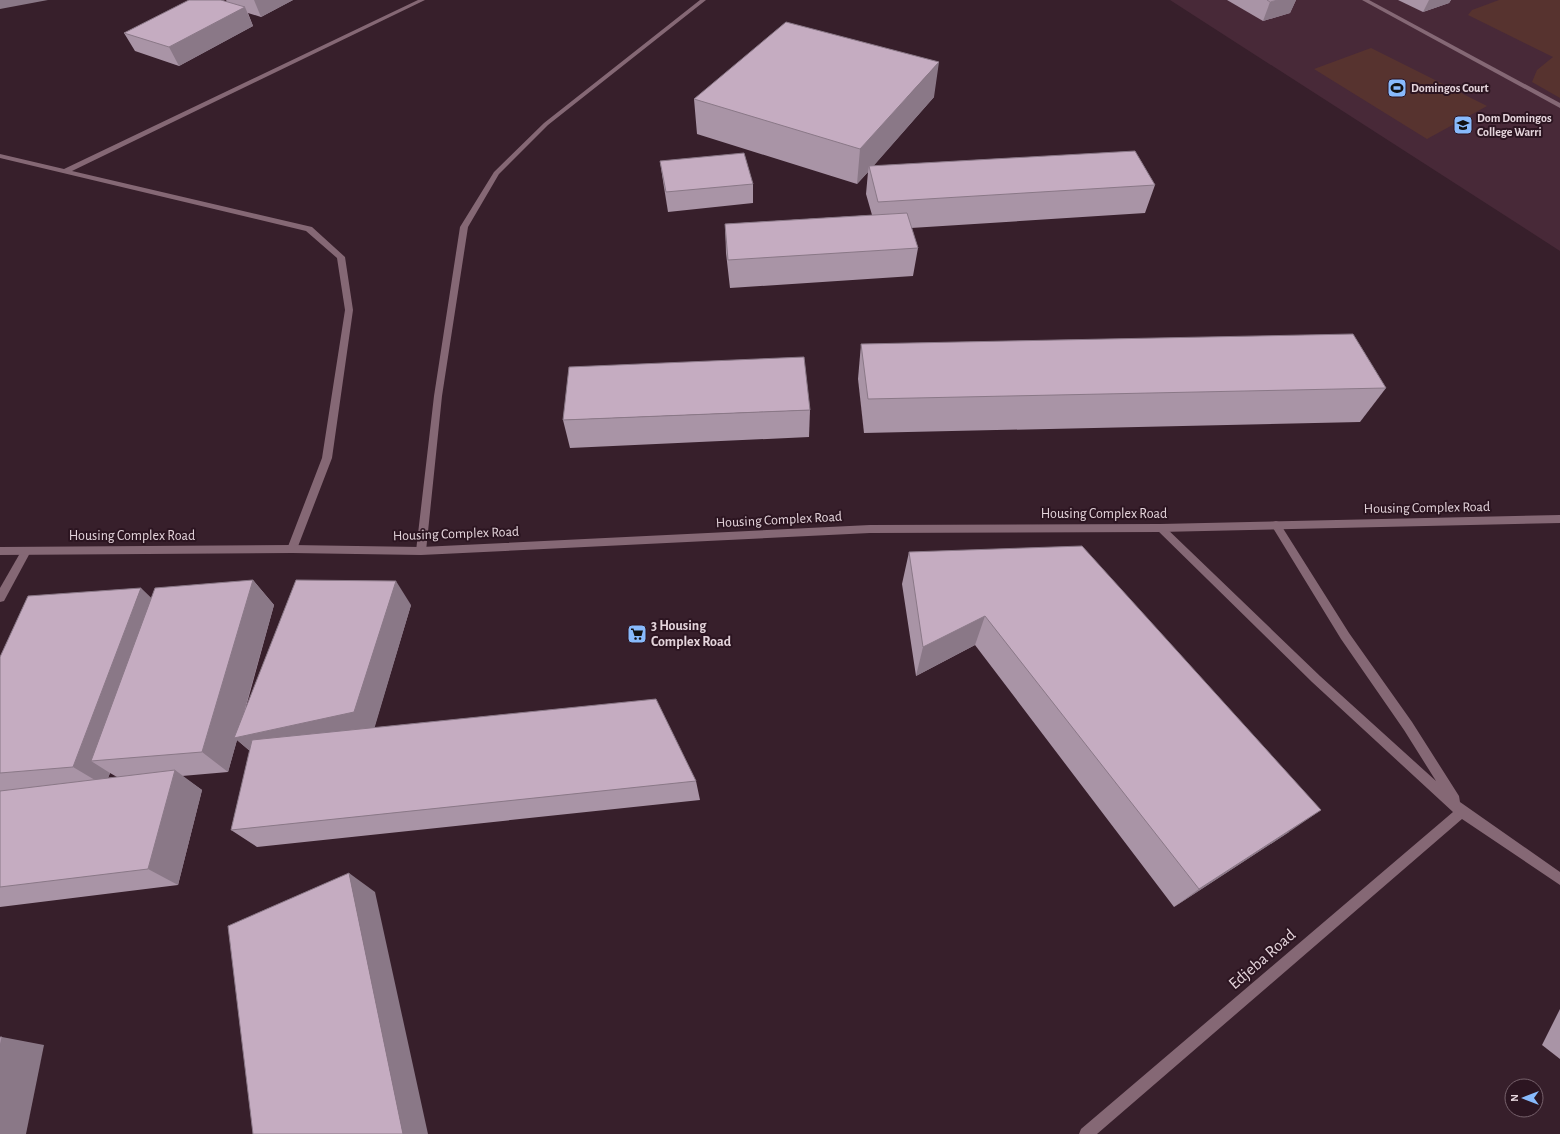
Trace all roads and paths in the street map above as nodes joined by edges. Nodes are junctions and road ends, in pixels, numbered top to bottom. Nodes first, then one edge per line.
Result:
1 (422, 0) edge
2 (703, 0) edge
3 (1365, 0) edge
4 (1560, 106) edge
5 (0, 156) edge
6 (64, 172) junction
7 (1560, 519) edge
8 (1276, 525) junction
9 (1160, 528) junction
10 (292, 549) junction
11 (0, 551) edge
12 (26, 551) junction
13 (421, 551) junction
14 (0, 598) edge
15 (1462, 812) junction
16 (1560, 879) edge
17 (1086, 1134) edge

1 - 6 street
2 - 13 street
3 - 4 street
5 - 6 street
6 - 10 street
7 - 8 street, Housing Complex Road
8 - 9 street, Housing Complex Road
8 - 15 street
9 - 13 street, Housing Complex Road
9 - 15 street
10 - 12 street, Housing Complex Road
10 - 13 street, Housing Complex Road
11 - 12 street, Housing Complex Road
12 - 14 street
15 - 16 street
15 - 17 street, Edjeba Road

